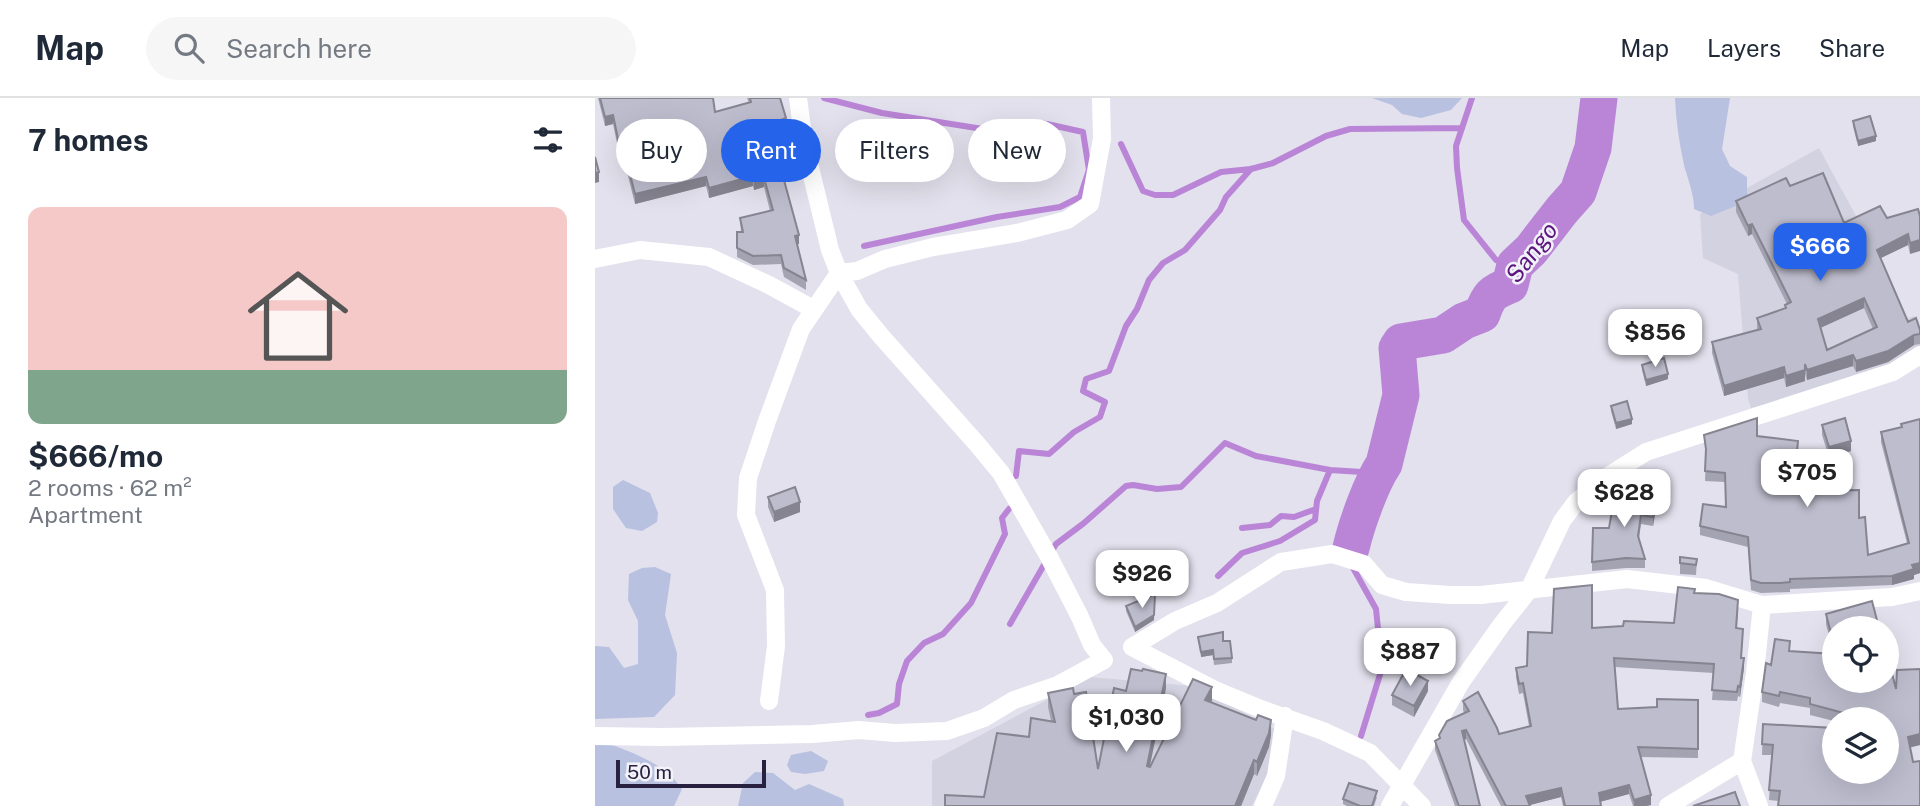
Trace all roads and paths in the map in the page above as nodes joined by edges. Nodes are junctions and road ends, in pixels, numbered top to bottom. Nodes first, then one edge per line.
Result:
1 (798, 98) edge
2 (1101, 98) edge
3 (595, 259) edge
4 (839, 274) junction
5 (813, 309) junction
6 (1920, 355) edge
7 (1529, 590) junction
8 (1920, 591) edge
9 (1762, 605) junction
10 (1132, 647) junction
11 (1104, 660) junction
12 (769, 701) dead end
13 (1285, 716) junction
14 (595, 736) edge
15 (1742, 761) junction
16 (1402, 786) junction
17 (1263, 806) edge
18 (1390, 806) edge
19 (1422, 806) edge
20 (1668, 806) edge
21 (1759, 806) edge

1 - 4 street
2 - 4 street
3 - 5 street
4 - 5 street
4 - 11 street
5 - 12 street
6 - 7 street
7 - 9 street
7 - 10 street
7 - 16 street
8 - 9 street
9 - 15 street
10 - 11 street
10 - 13 street
11 - 14 street
13 - 16 street
13 - 17 street
15 - 20 street
15 - 21 street
16 - 18 street
16 - 19 street

